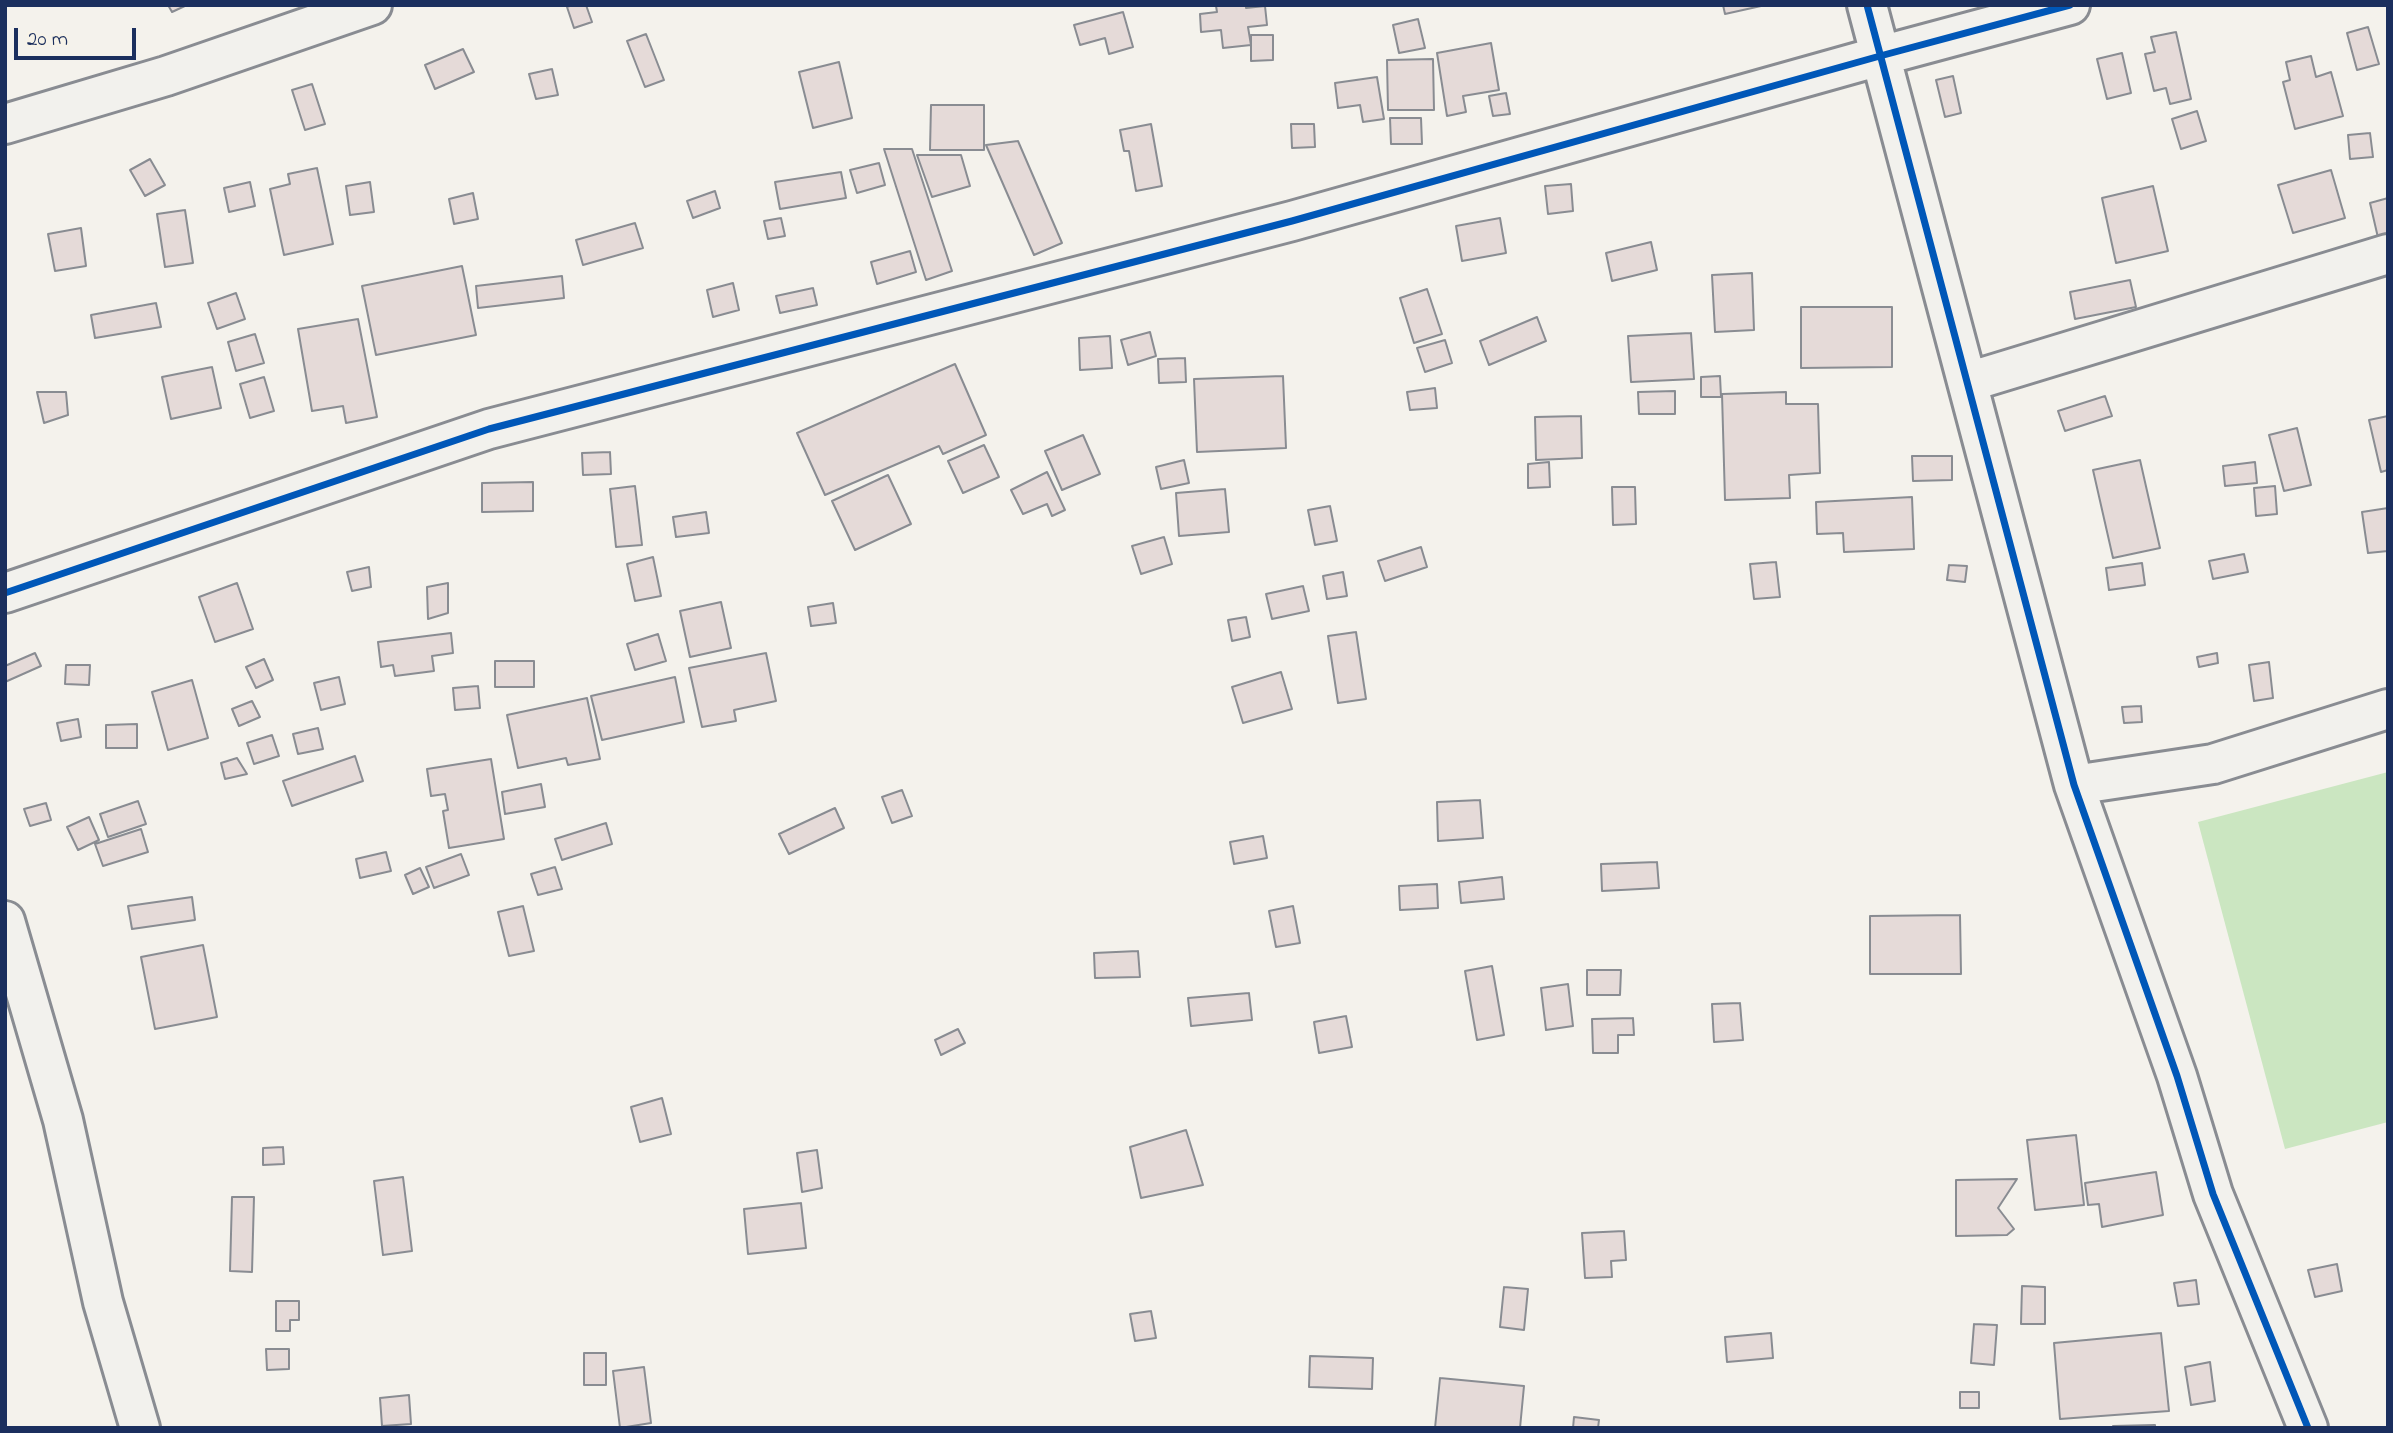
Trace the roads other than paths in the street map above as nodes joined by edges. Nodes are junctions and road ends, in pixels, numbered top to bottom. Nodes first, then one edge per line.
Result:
1 (372, 5) edge
2 (1867, 5) edge
3 (2070, 5) edge
4 (1880, 56) junction
5 (5, 124) edge
6 (2388, 254) edge
7 (1968, 382) junction
8 (5, 593) edge
9 (2388, 709) edge
10 (2074, 786) junction
11 (5, 921) edge
12 (140, 1428) edge
13 (2308, 1428) edge

1 - 5 street
2 - 4 street
3 - 4 street
4 - 7 street
4 - 8 street
6 - 7 street
7 - 10 street
9 - 10 street
10 - 13 street
11 - 12 street

